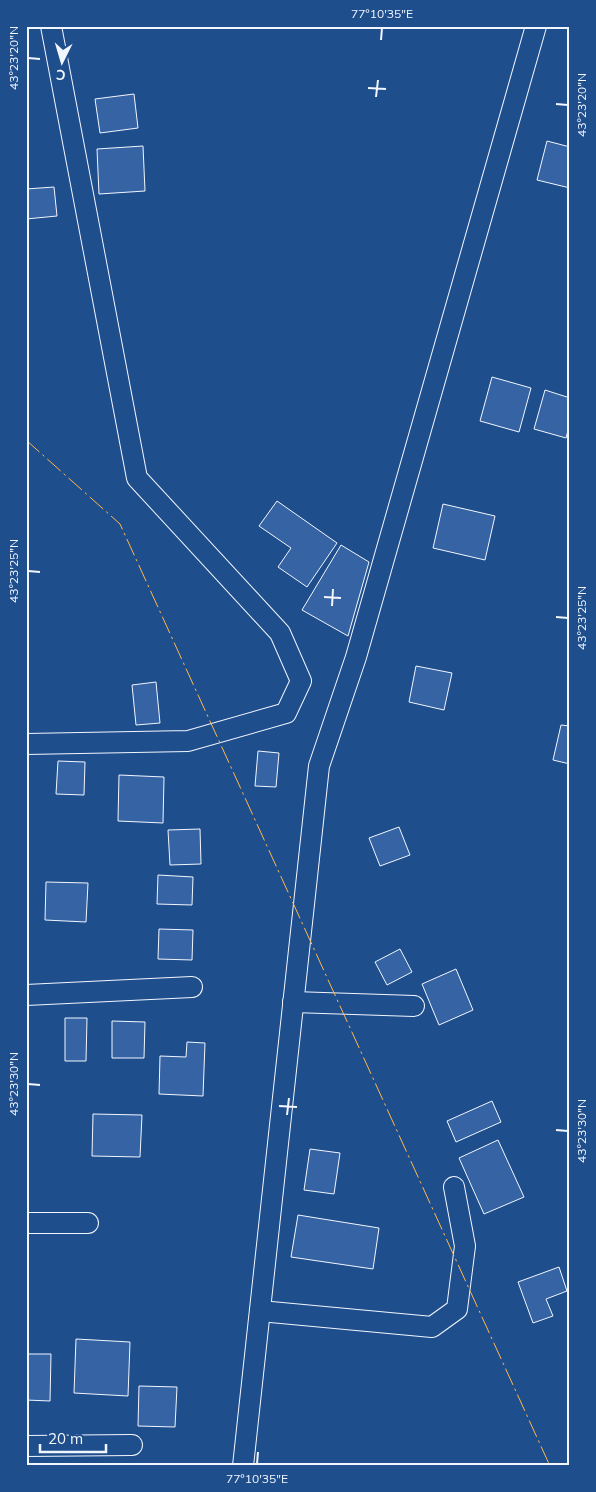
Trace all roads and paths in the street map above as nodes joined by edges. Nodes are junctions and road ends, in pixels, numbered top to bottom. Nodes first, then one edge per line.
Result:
1 (51, 26) edge
2 (536, 26) edge
3 (26, 744) edge
4 (192, 987) dead end
5 (26, 995) edge
6 (293, 1002) junction
7 (414, 1006) dead end
8 (454, 1187) dead end
9 (26, 1223) edge
10 (88, 1223) dead end
11 (260, 1311) junction
12 (132, 1445) dead end
13 (26, 1446) edge
14 (243, 1466) edge

1 - 3 street
2 - 6 street
4 - 5 street
6 - 7 street
6 - 11 street
8 - 11 street
9 - 10 street
11 - 14 street
12 - 13 street

